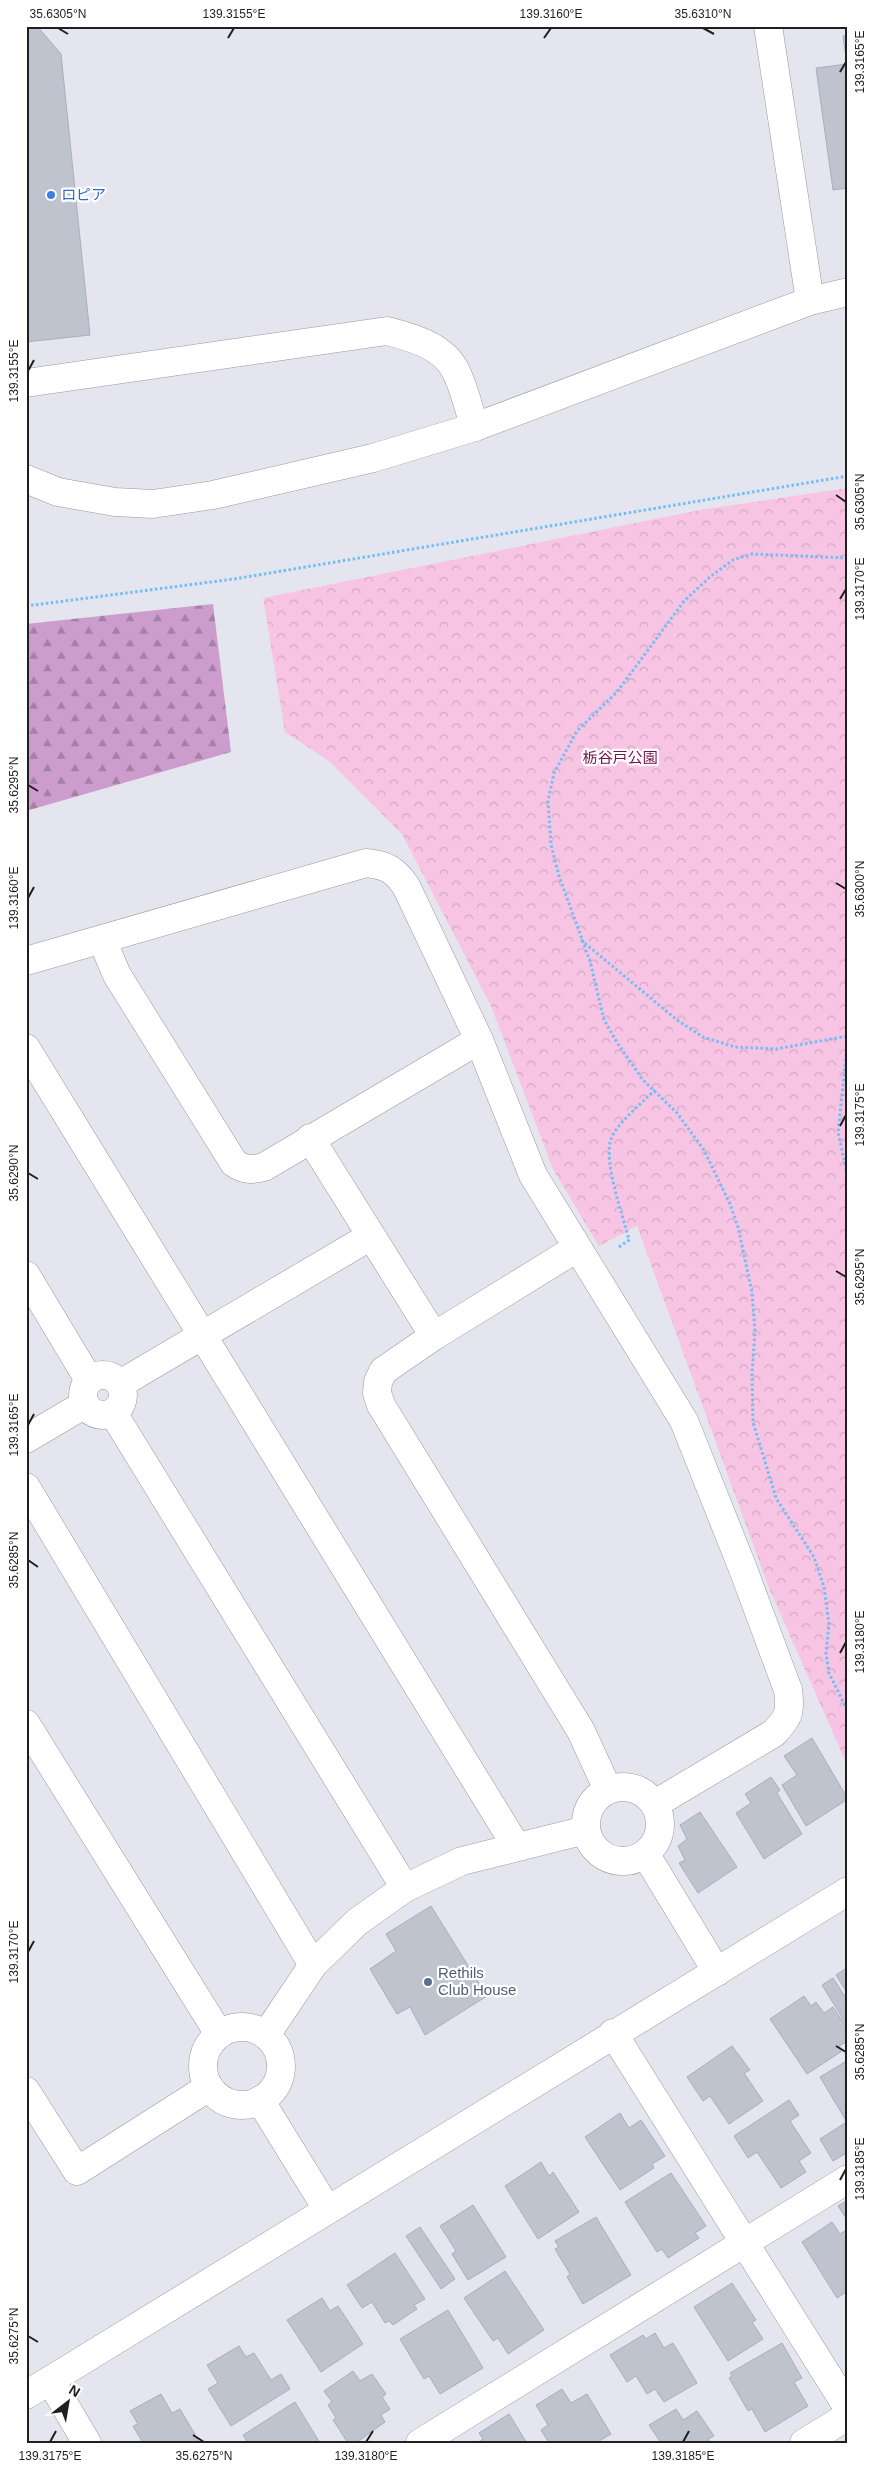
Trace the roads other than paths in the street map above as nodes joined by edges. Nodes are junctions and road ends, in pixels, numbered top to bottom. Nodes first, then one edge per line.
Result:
1 (768, 26) edge
2 (848, 292) edge
3 (810, 301) junction
4 (26, 383) edge
5 (475, 427) junction
6 (26, 479) edge
7 (102, 940) junction
8 (26, 961) edge
9 (479, 1040) junction
10 (26, 1048) edge
11 (310, 1138) junction
12 (371, 1236) junction
13 (577, 1248) junction
14 (26, 1275) edge
15 (203, 1336) junction
16 (434, 1336) junction
17 (120, 1384) junction
18 (87, 1392) junction
19 (112, 1413) junction
20 (26, 1439) edge
21 (26, 1487) edge
22 (26, 1724) edge
23 (608, 1790) junction
24 (655, 1804) junction
25 (586, 1830) junction
26 (516, 1846) junction
27 (646, 1855) junction
28 (405, 1888) junction
29 (848, 1891) edge
30 (313, 1965) junction
31 (717, 1972) junction
32 (613, 2033) junction
33 (219, 2034) junction
34 (266, 2035) junction
35 (209, 2087) junction
36 (26, 2091) edge
37 (260, 2100) junction
38 (848, 2179) edge
39 (327, 2209) junction
40 (745, 2242) junction
41 (50, 2380) junction
42 (26, 2395) edge
43 (848, 2408) edge
44 (848, 2416) edge
45 (87, 2443) edge
46 (420, 2443) edge
47 (804, 2443) edge

1 - 3 street
2 - 3 street
3 - 5 street
4 - 5 street
5 - 6 street
7 - 8 street
7 - 9 street
7 - 11 street
9 - 11 street
9 - 13 street
10 - 15 street
11 - 12 street
12 - 15 street
12 - 16 street
13 - 16 street
13 - 24 street
14 - 18 street
15 - 17 street
15 - 26 street
16 - 23 street
17 - 18 street
17 - 19 street
18 - 19 street
18 - 20 street
19 - 28 street
21 - 30 street
22 - 33 street
23 - 24 street
23 - 25 street
24 - 27 street
25 - 26 street
25 - 27 street
26 - 28 street
27 - 31 street
28 - 30 street
29 - 31 street
30 - 34 street
31 - 32 street
32 - 39 street
32 - 40 street
33 - 34 street
33 - 35 street
34 - 37 street
35 - 36 street
35 - 37 street
37 - 39 street
38 - 40 street
39 - 41 street
40 - 43 street
40 - 46 street
41 - 42 street
41 - 45 street
44 - 47 street

